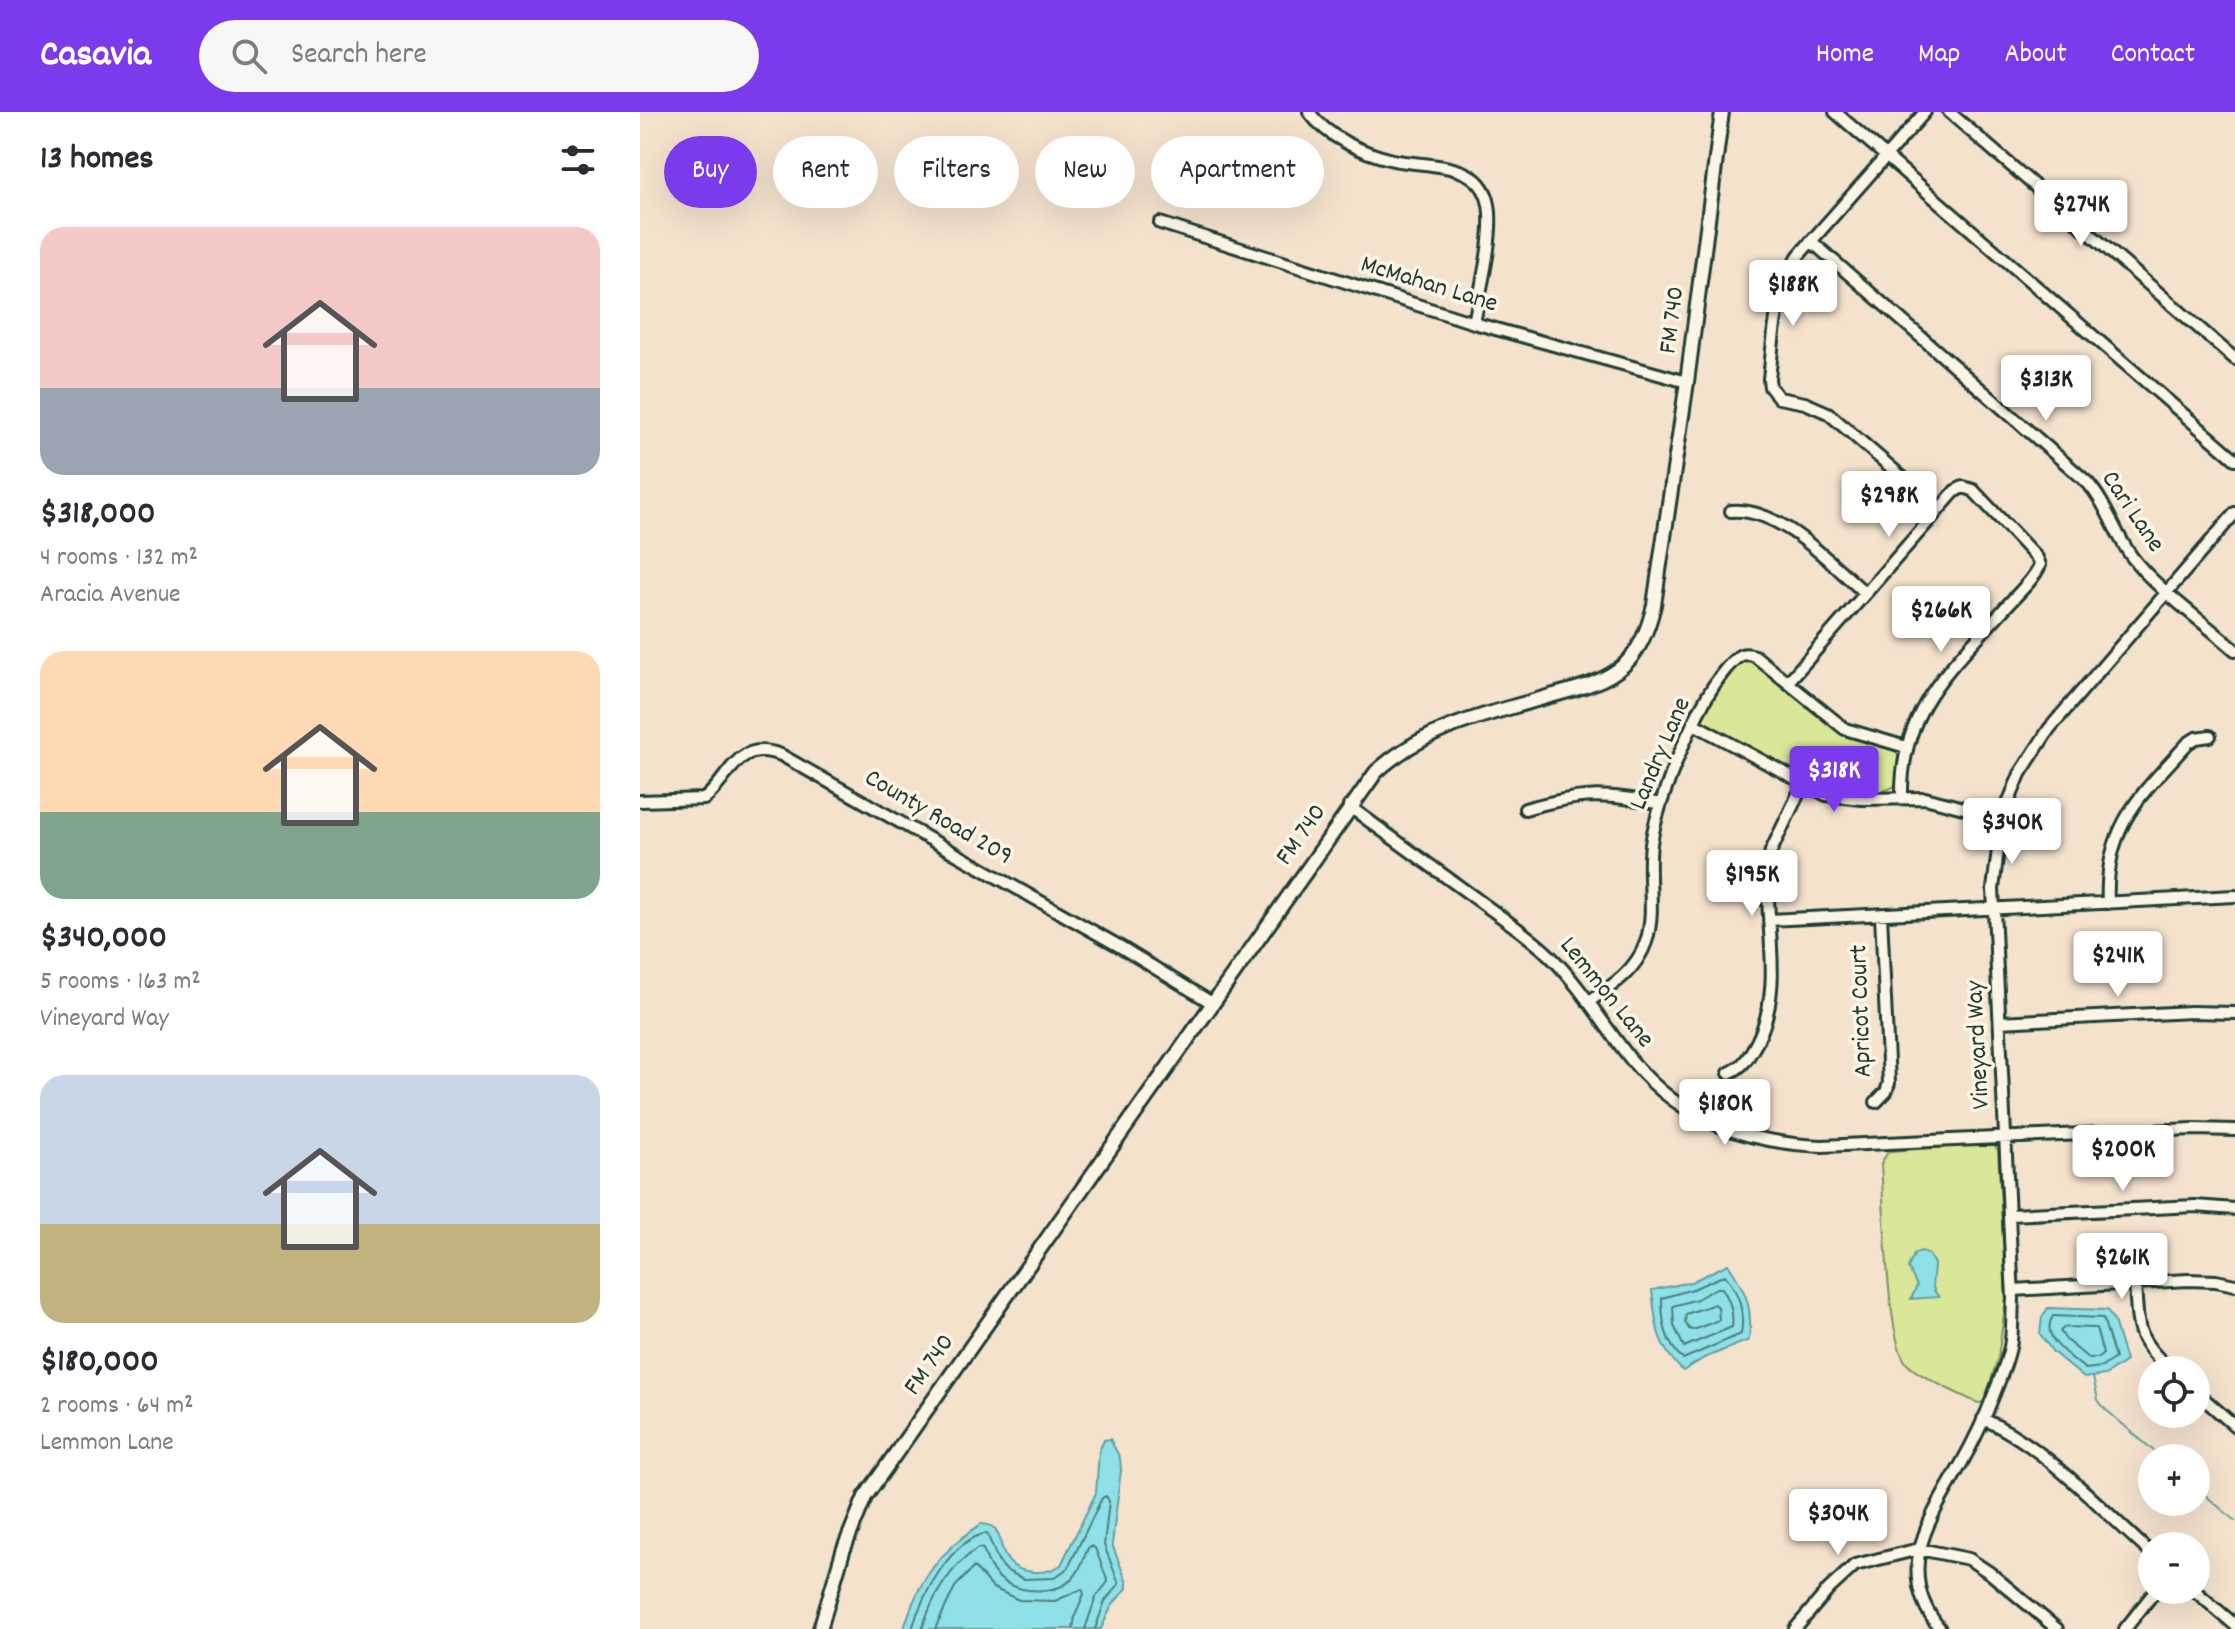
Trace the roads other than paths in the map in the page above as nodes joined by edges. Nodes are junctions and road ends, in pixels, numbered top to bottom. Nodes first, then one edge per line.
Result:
1 (1309, 112) edge
2 (1722, 112) edge
3 (1835, 112) edge
4 (1925, 112) edge
5 (1949, 112) edge
6 (1887, 157) junction
7 (1160, 223) dead end
8 (1811, 241) junction
9 (1474, 323) junction
10 (2235, 359) edge
11 (1687, 382) junction
12 (2235, 459) edge
13 (1939, 509) junction
14 (1731, 511) dead end
15 (2235, 513) edge
16 (2167, 591) junction
17 (1864, 592) junction
18 (2235, 650) edge
19 (1788, 682) junction
20 (1694, 724) junction
21 (2210, 736) dead end
22 (1906, 747) junction
23 (1803, 784) junction
24 (1902, 798) junction
25 (640, 801) edge
26 (1661, 804) junction
27 (1349, 806) junction
28 (1525, 809) dead end
29 (2002, 818) junction
30 (2235, 896) edge
31 (2108, 903) junction
32 (1994, 909) junction
33 (1881, 915) junction
34 (1769, 920) junction
35 (1588, 1002) junction
36 (1212, 1003) junction
37 (2235, 1013) edge
38 (2000, 1022) junction
39 (1729, 1073) dead end
40 (1876, 1102) dead end
41 (2235, 1130) edge
42 (2006, 1139) junction
43 (2235, 1209) edge
44 (2010, 1215) junction
45 (2135, 1283) junction
46 (2235, 1285) edge
47 (2013, 1290) junction
48 (2157, 1356) edge
49 (2210, 1404) edge
50 (1983, 1419) junction
51 (2235, 1426) edge
52 (2138, 1542) edge
53 (1919, 1549) junction
54 (2145, 1604) edge
55 (2210, 1604) edge
56 (2235, 1625) edge
57 (820, 1629) edge
58 (1795, 1629) edge
59 (1940, 1629) edge
60 (2057, 1629) edge
61 (2125, 1629) edge

1 - 9 street
2 - 11 main road, FM 740 / FM 740
3 - 6 street
4 - 6 street
5 - 10 street
6 - 8 street
6 - 12 street
7 - 9 street, McMahan Lane
8 - 13 street
8 - 16 street, Cari Lane
9 - 11 street, McMahan Lane
11 - 27 main road, FM 740 / FM 740
13 - 17 street
13 - 22 street
14 - 17 street
15 - 16 street, Vineyard Way
16 - 18 street, Cari Lane
16 - 29 street, Vineyard Way
17 - 19 street
19 - 20 street, Landry Lane
19 - 22 street, Landry Lane
20 - 23 street
20 - 26 street, Landry Lane
21 - 31 street
22 - 24 street
23 - 24 street
23 - 34 street
24 - 29 street
25 - 36 street, County Road 209
26 - 28 street
26 - 35 street, Landry Lane
27 - 35 street, Lemmon Lane
27 - 36 main road, FM 740 / FM 740
29 - 32 street, Vineyard Way
30 - 31 street
31 - 32 street
32 - 33 street
32 - 38 street, Vineyard Way
33 - 34 street
33 - 40 street, Apricot Court
34 - 39 street
35 - 42 street, Lemmon Lane
36 - 57 main road, FM 740 / FM 740
37 - 38 street
38 - 42 street, Vineyard Way
41 - 42 street, Lemmon Lane
42 - 44 street, Vineyard Way
43 - 44 street
44 - 47 street, Vineyard Way
45 - 46 street
45 - 47 street
45 - 48 street
47 - 50 street, Vineyard Way
49 - 51 street
50 - 52 street
50 - 53 street, Vineyard Way
53 - 58 street
53 - 59 street, Vineyard Way
53 - 60 street
54 - 61 street
55 - 56 street

